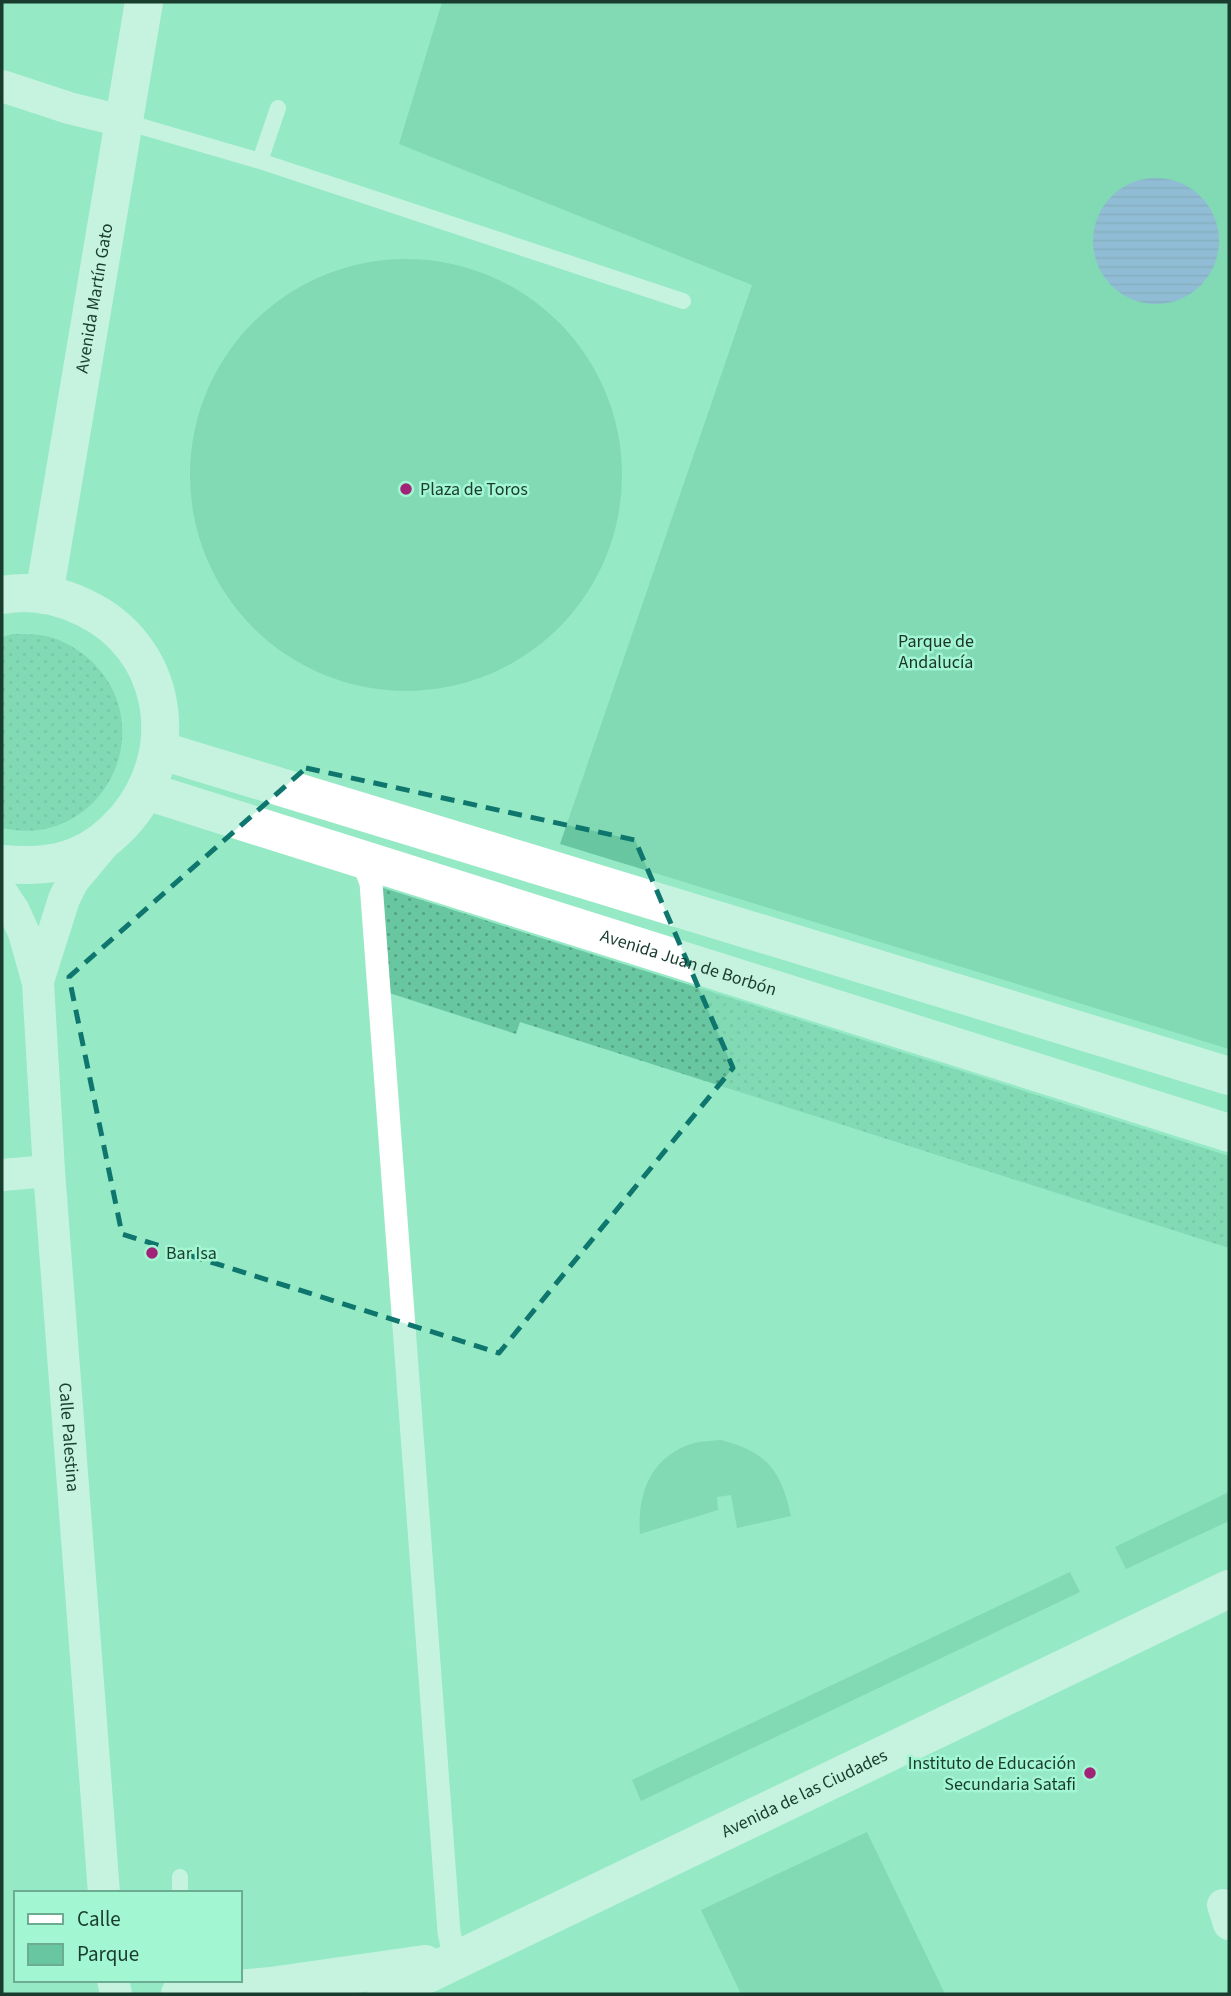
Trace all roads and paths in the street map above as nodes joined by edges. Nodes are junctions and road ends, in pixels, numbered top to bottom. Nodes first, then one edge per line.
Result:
1 (144, 2) edge
2 (2, 86) edge
3 (278, 108) dead end
4 (126, 122) junction
5 (260, 161) junction
6 (683, 301) dead end
7 (2, 595) edge
8 (44, 595) junction
9 (159, 750) junction
10 (146, 791) junction
11 (113, 834) junction
12 (362, 859) junction
13 (2, 864) edge
14 (2, 893) edge
15 (38, 983) junction
16 (1229, 1076) edge
17 (1229, 1133) edge
18 (49, 1171) junction
19 (2, 1175) edge
20 (1229, 1589) edge
21 (104, 1891) edge
22 (454, 1960) junction
23 (184, 1989) edge
24 (276, 1990) edge
25 (386, 1994) edge

1 - 4 street, Avenida Martín Gato
2 - 4 street
3 - 5 lane
4 - 5 lane
4 - 8 street, Avenida Martín Gato
5 - 6 lane
7 - 8 street
8 - 9 street
9 - 10 street
9 - 16 street
10 - 11 street
10 - 12 street, Avenida Juan de Borbón
11 - 13 street
11 - 15 street, Calle Palestina
12 - 17 street, Avenida Juan de Borbón
12 - 22 street
14 - 15 street, Calle Palestina
15 - 18 street, Calle Palestina
18 - 19 street
18 - 21 street, Calle Palestina
20 - 22 street, Avenida de las Ciudades
22 - 24 street, Avenida de las Ciudades
22 - 25 street, Avenida de las Ciudades
23 - 24 street, Avenida de las Ciudades

